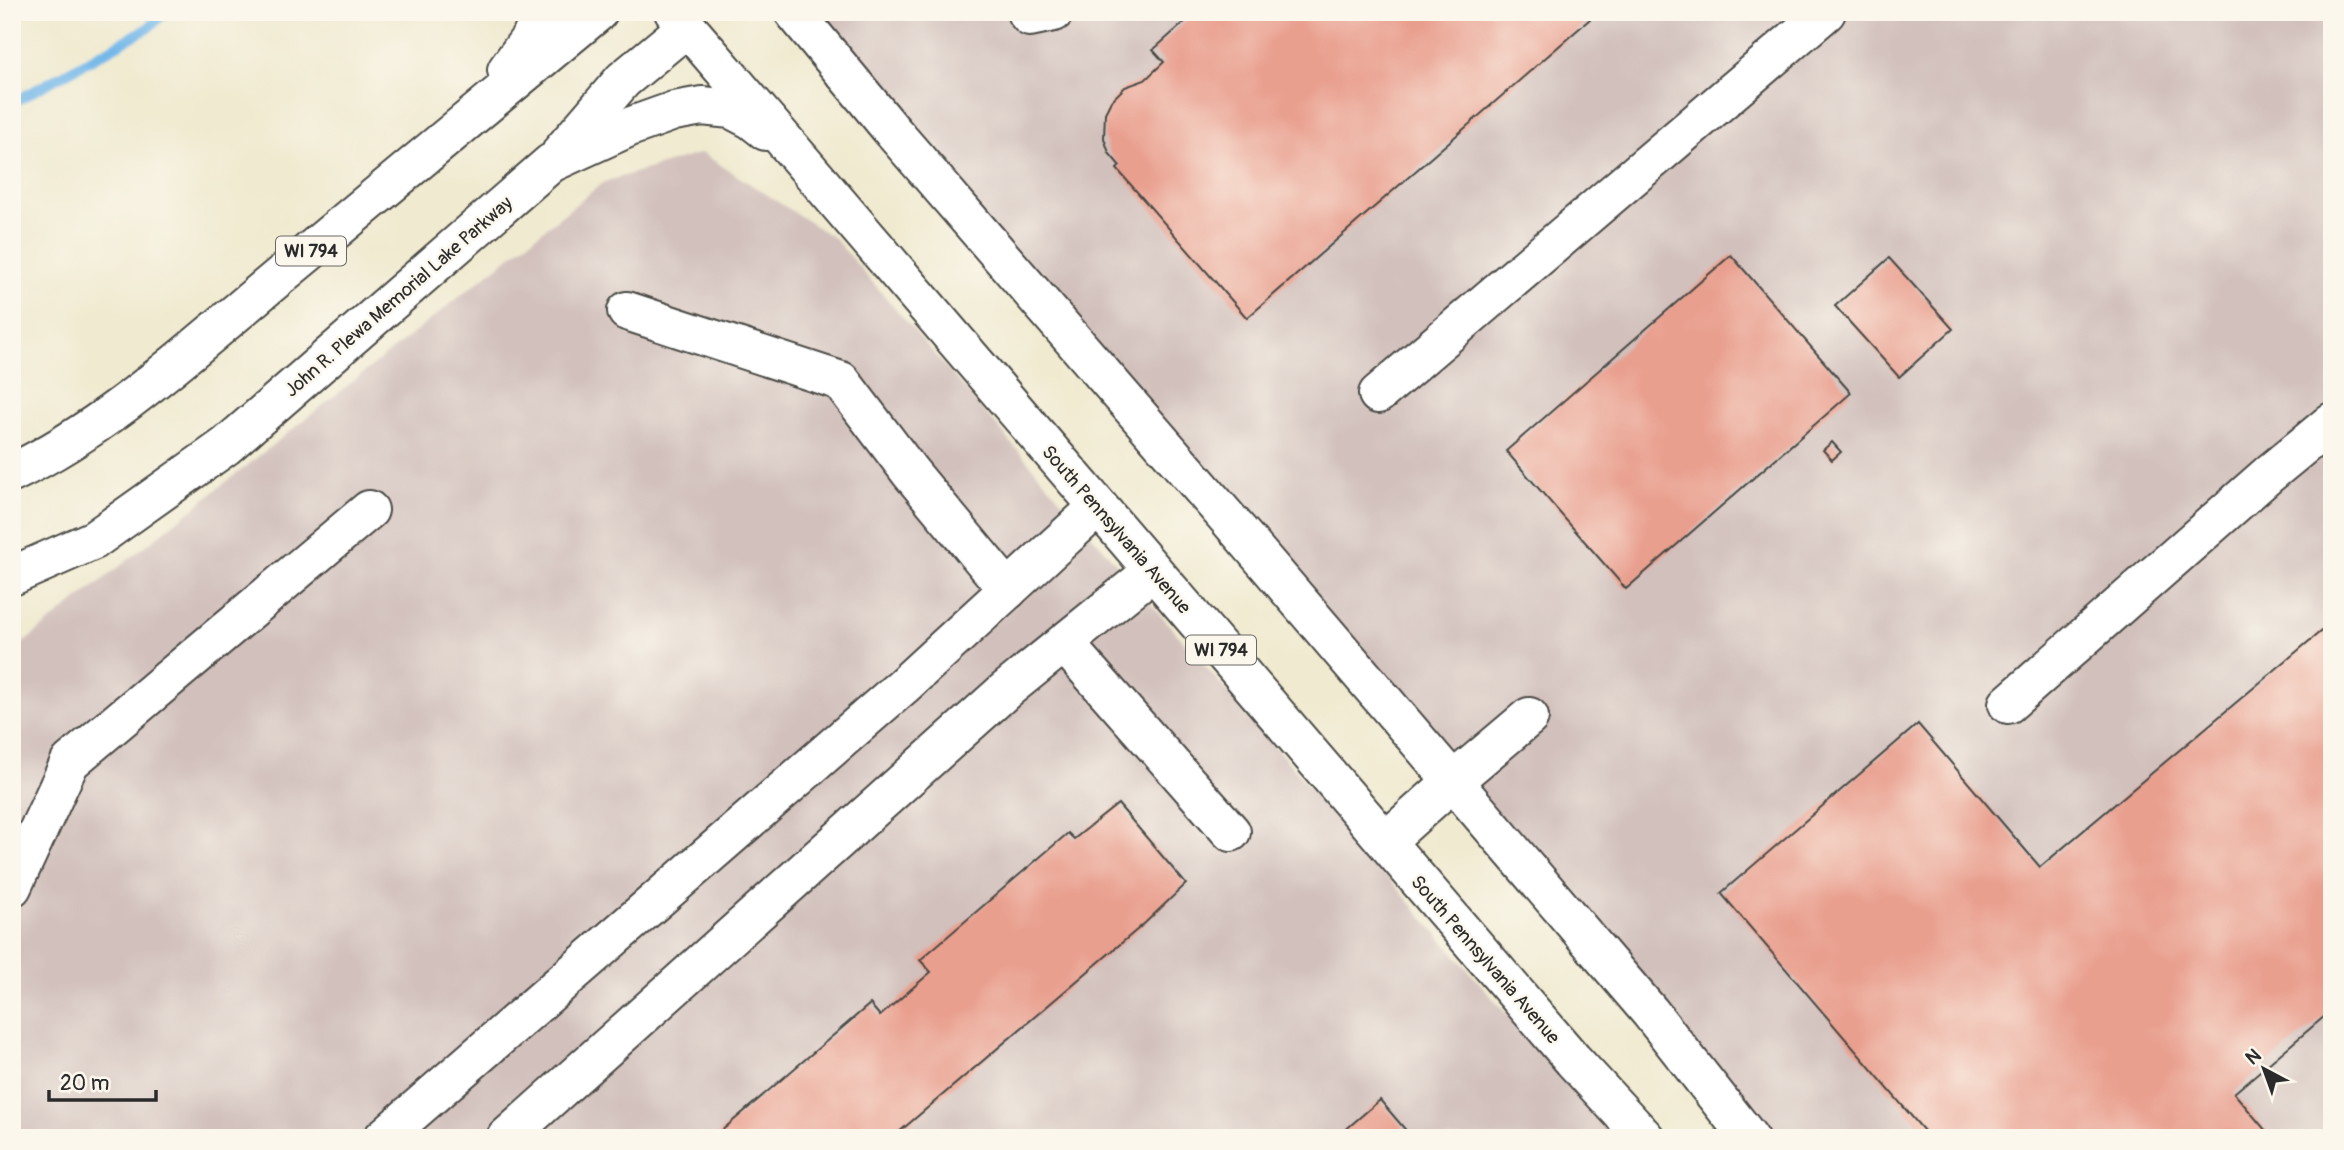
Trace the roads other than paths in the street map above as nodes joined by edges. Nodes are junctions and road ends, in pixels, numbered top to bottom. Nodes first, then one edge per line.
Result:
1 (541, 12) edge
2 (598, 12) edge
3 (794, 12) edge
4 (1026, 12) edge
5 (1054, 12) edge
6 (1826, 12) edge
7 (688, 17) edge
8 (474, 116) junction
9 (800, 159) junction
10 (551, 163) junction
11 (627, 311) dead end
12 (1378, 394) dead end
13 (2332, 422) edge
14 (12, 473) edge
15 (1098, 507) junction
16 (369, 510) dead end
17 (1153, 571) junction
18 (12, 576) edge
19 (1007, 590) junction
20 (1064, 643) junction
21 (2008, 704) dead end
22 (1529, 717) dead end
23 (1452, 782) junction
24 (1231, 832) dead end
25 (1386, 841) junction
26 (12, 887) edge
27 (1635, 1134) edge
28 (383, 1138) edge
29 (506, 1138) edge
30 (1749, 1138) edge

1 - 8 main road
2 - 8 main road, WI 794
3 - 23 main road
4 - 5 main road
6 - 12 main road
7 - 9 main road, South Pennsylvania Avenue
7 - 10 main road
8 - 14 main road, WI 794
9 - 10 main road, John R. Plewa Memorial Lake Parkway / WI 794
9 - 15 main road, South Pennsylvania Avenue / WI 794
10 - 18 main road, John R. Plewa Memorial Lake Parkway / WI 794
11 - 19 main road
13 - 21 main road
15 - 17 main road, South Pennsylvania Avenue / WI 794
15 - 19 main road
16 - 26 main road
17 - 20 main road
17 - 25 main road, South Pennsylvania Avenue / WI 794
19 - 28 main road
20 - 24 main road
20 - 29 main road
22 - 23 main road
23 - 25 main road
23 - 30 main road
25 - 27 main road, South Pennsylvania Avenue / WI 794

